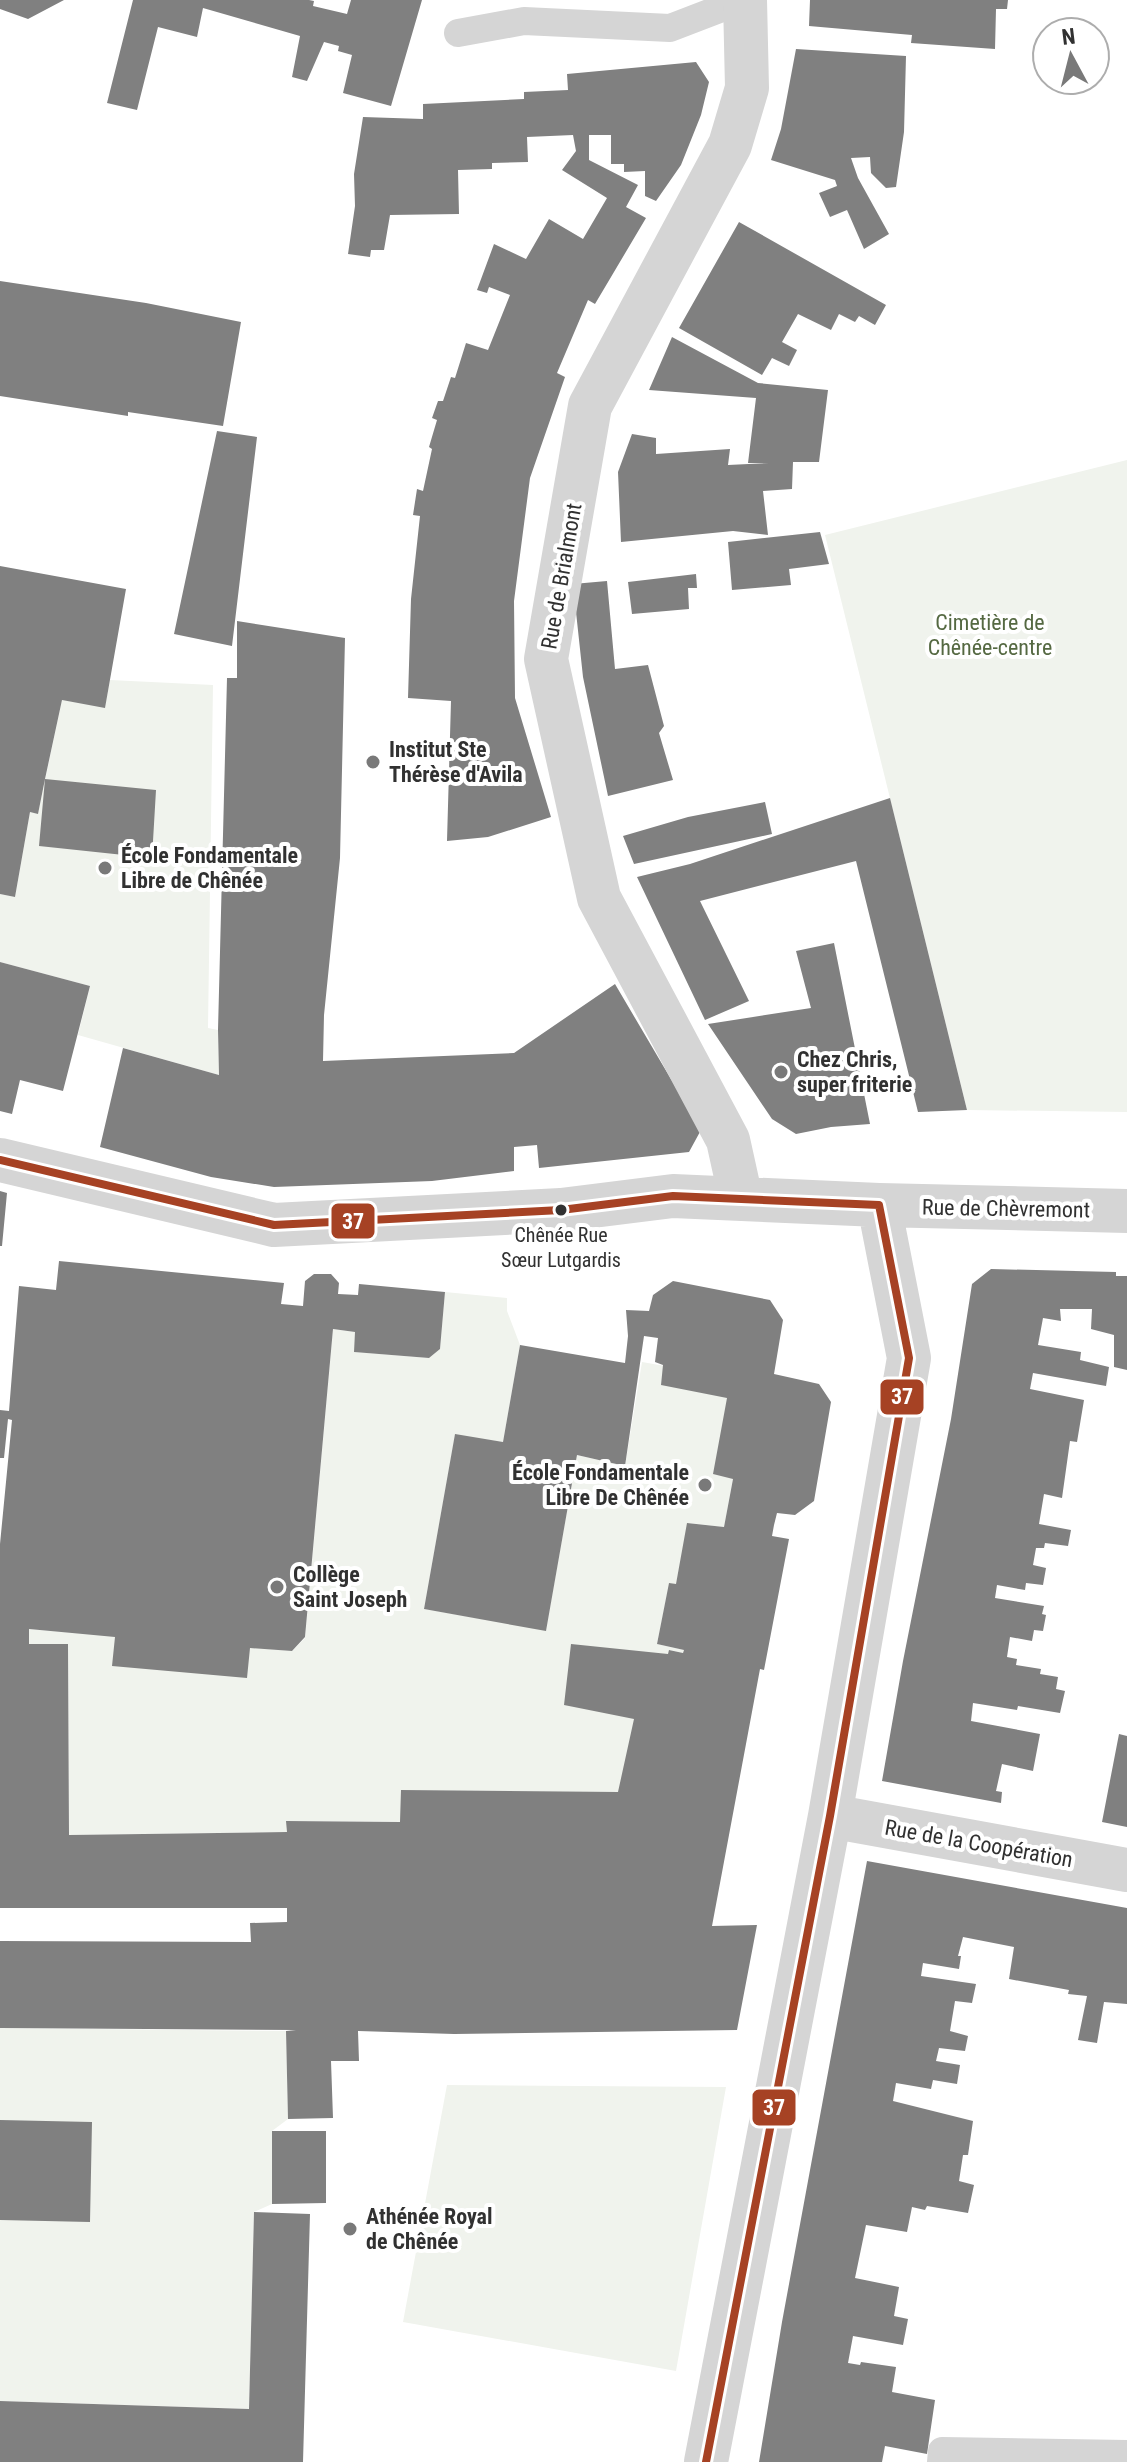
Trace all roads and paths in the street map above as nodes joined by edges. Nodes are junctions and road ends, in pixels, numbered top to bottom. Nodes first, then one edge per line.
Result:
1 (744, 0) edge
2 (458, 33) dead end
3 (0, 1160) edge
4 (741, 1199) junction
5 (879, 1205) junction
6 (1127, 1211) edge
7 (830, 1816) junction
8 (1127, 1870) edge
9 (1127, 2454) edge
10 (706, 2462) edge
11 (941, 2462) edge

1 - 2 lane
1 - 4 street, Rue de Brialmont
3 - 4 street, Rue de Chèvremont
4 - 5 street, Rue de Chèvremont
5 - 6 street, Rue de Chèvremont
5 - 7 street
7 - 8 street, Rue de la Coopération
7 - 10 street
9 - 11 lane

